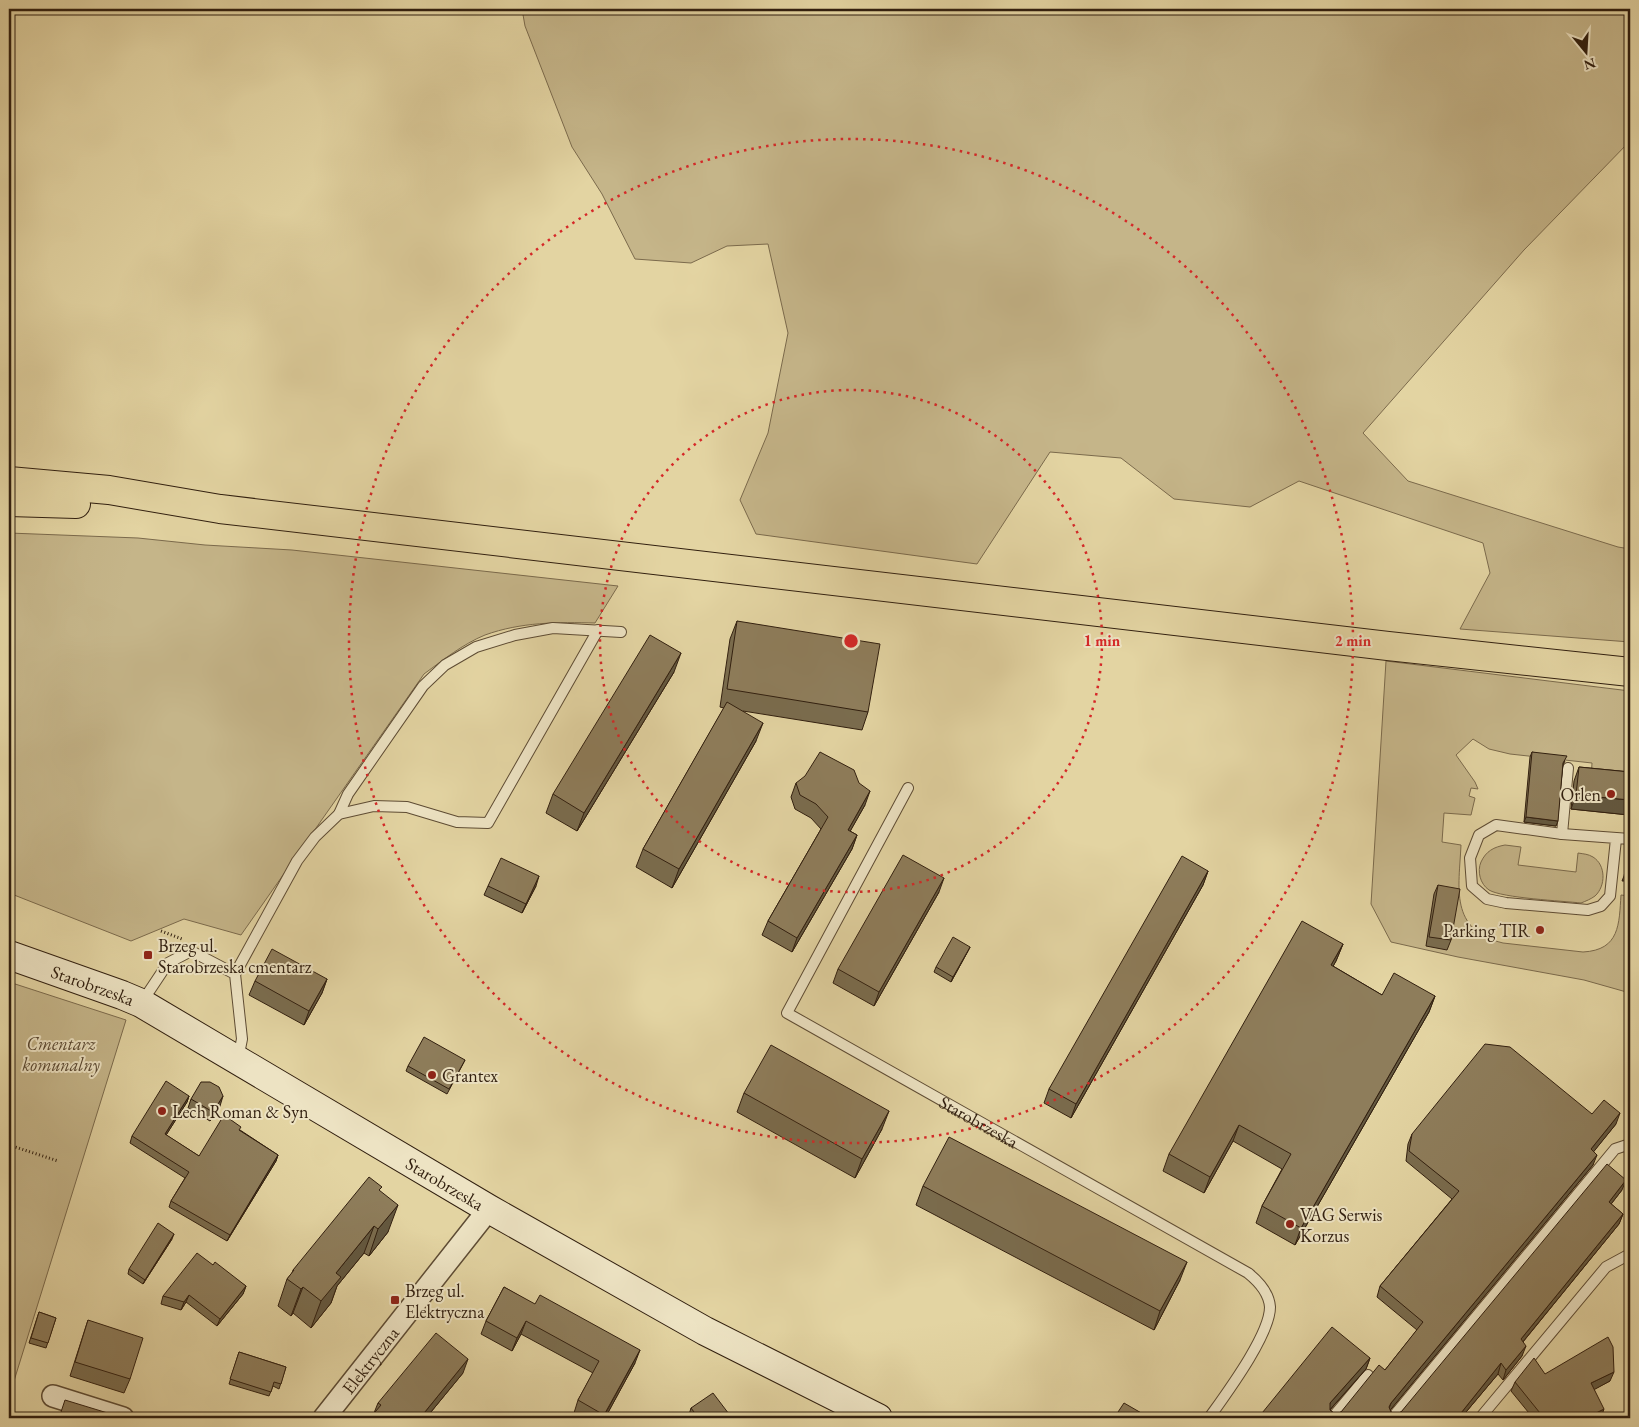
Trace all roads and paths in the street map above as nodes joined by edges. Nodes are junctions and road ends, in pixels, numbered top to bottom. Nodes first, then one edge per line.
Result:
1 (9, 481) edge
2 (9, 502) edge
3 (220, 509) junction
4 (598, 630) junction
5 (621, 632) dead end
6 (1630, 672) edge
7 (1568, 768) dead end
8 (908, 788) dead end
9 (339, 814) junction
10 (1562, 834) junction
11 (1616, 839) junction
12 (1630, 839) edge
13 (9, 955) edge
14 (234, 974) junction
15 (141, 1004) junction
16 (238, 1060) junction
17 (1630, 1144) edge
18 (9, 1145) edge
19 (58, 1161) dead end
20 (489, 1208) junction
21 (1630, 1254) edge
22 (1368, 1375) edge
23 (54, 1396) dead end
24 (123, 1418) edge
25 (324, 1418) edge
26 (878, 1418) edge
27 (1209, 1418) edge
28 (1332, 1418) edge
29 (1392, 1418) edge
30 (1480, 1418) edge

1 - 3 main road
2 - 3 main road
3 - 6 main road
4 - 5 lane
4 - 9 lane
4 - 9 lane
7 - 10 lane
8 - 27 lane, Starobrzeska
9 - 14 lane
10 - 11 lane
10 - 11 lane
11 - 12 lane
13 - 15 street, Starobrzeska
14 - 15 lane
14 - 16 lane
15 - 16 street, Starobrzeska
16 - 20 street, Starobrzeska
17 - 29 lane
18 - 19 path
20 - 25 street, Elektryczna
20 - 26 street, Starobrzeska
21 - 30 lane
22 - 28 lane
23 - 24 street

